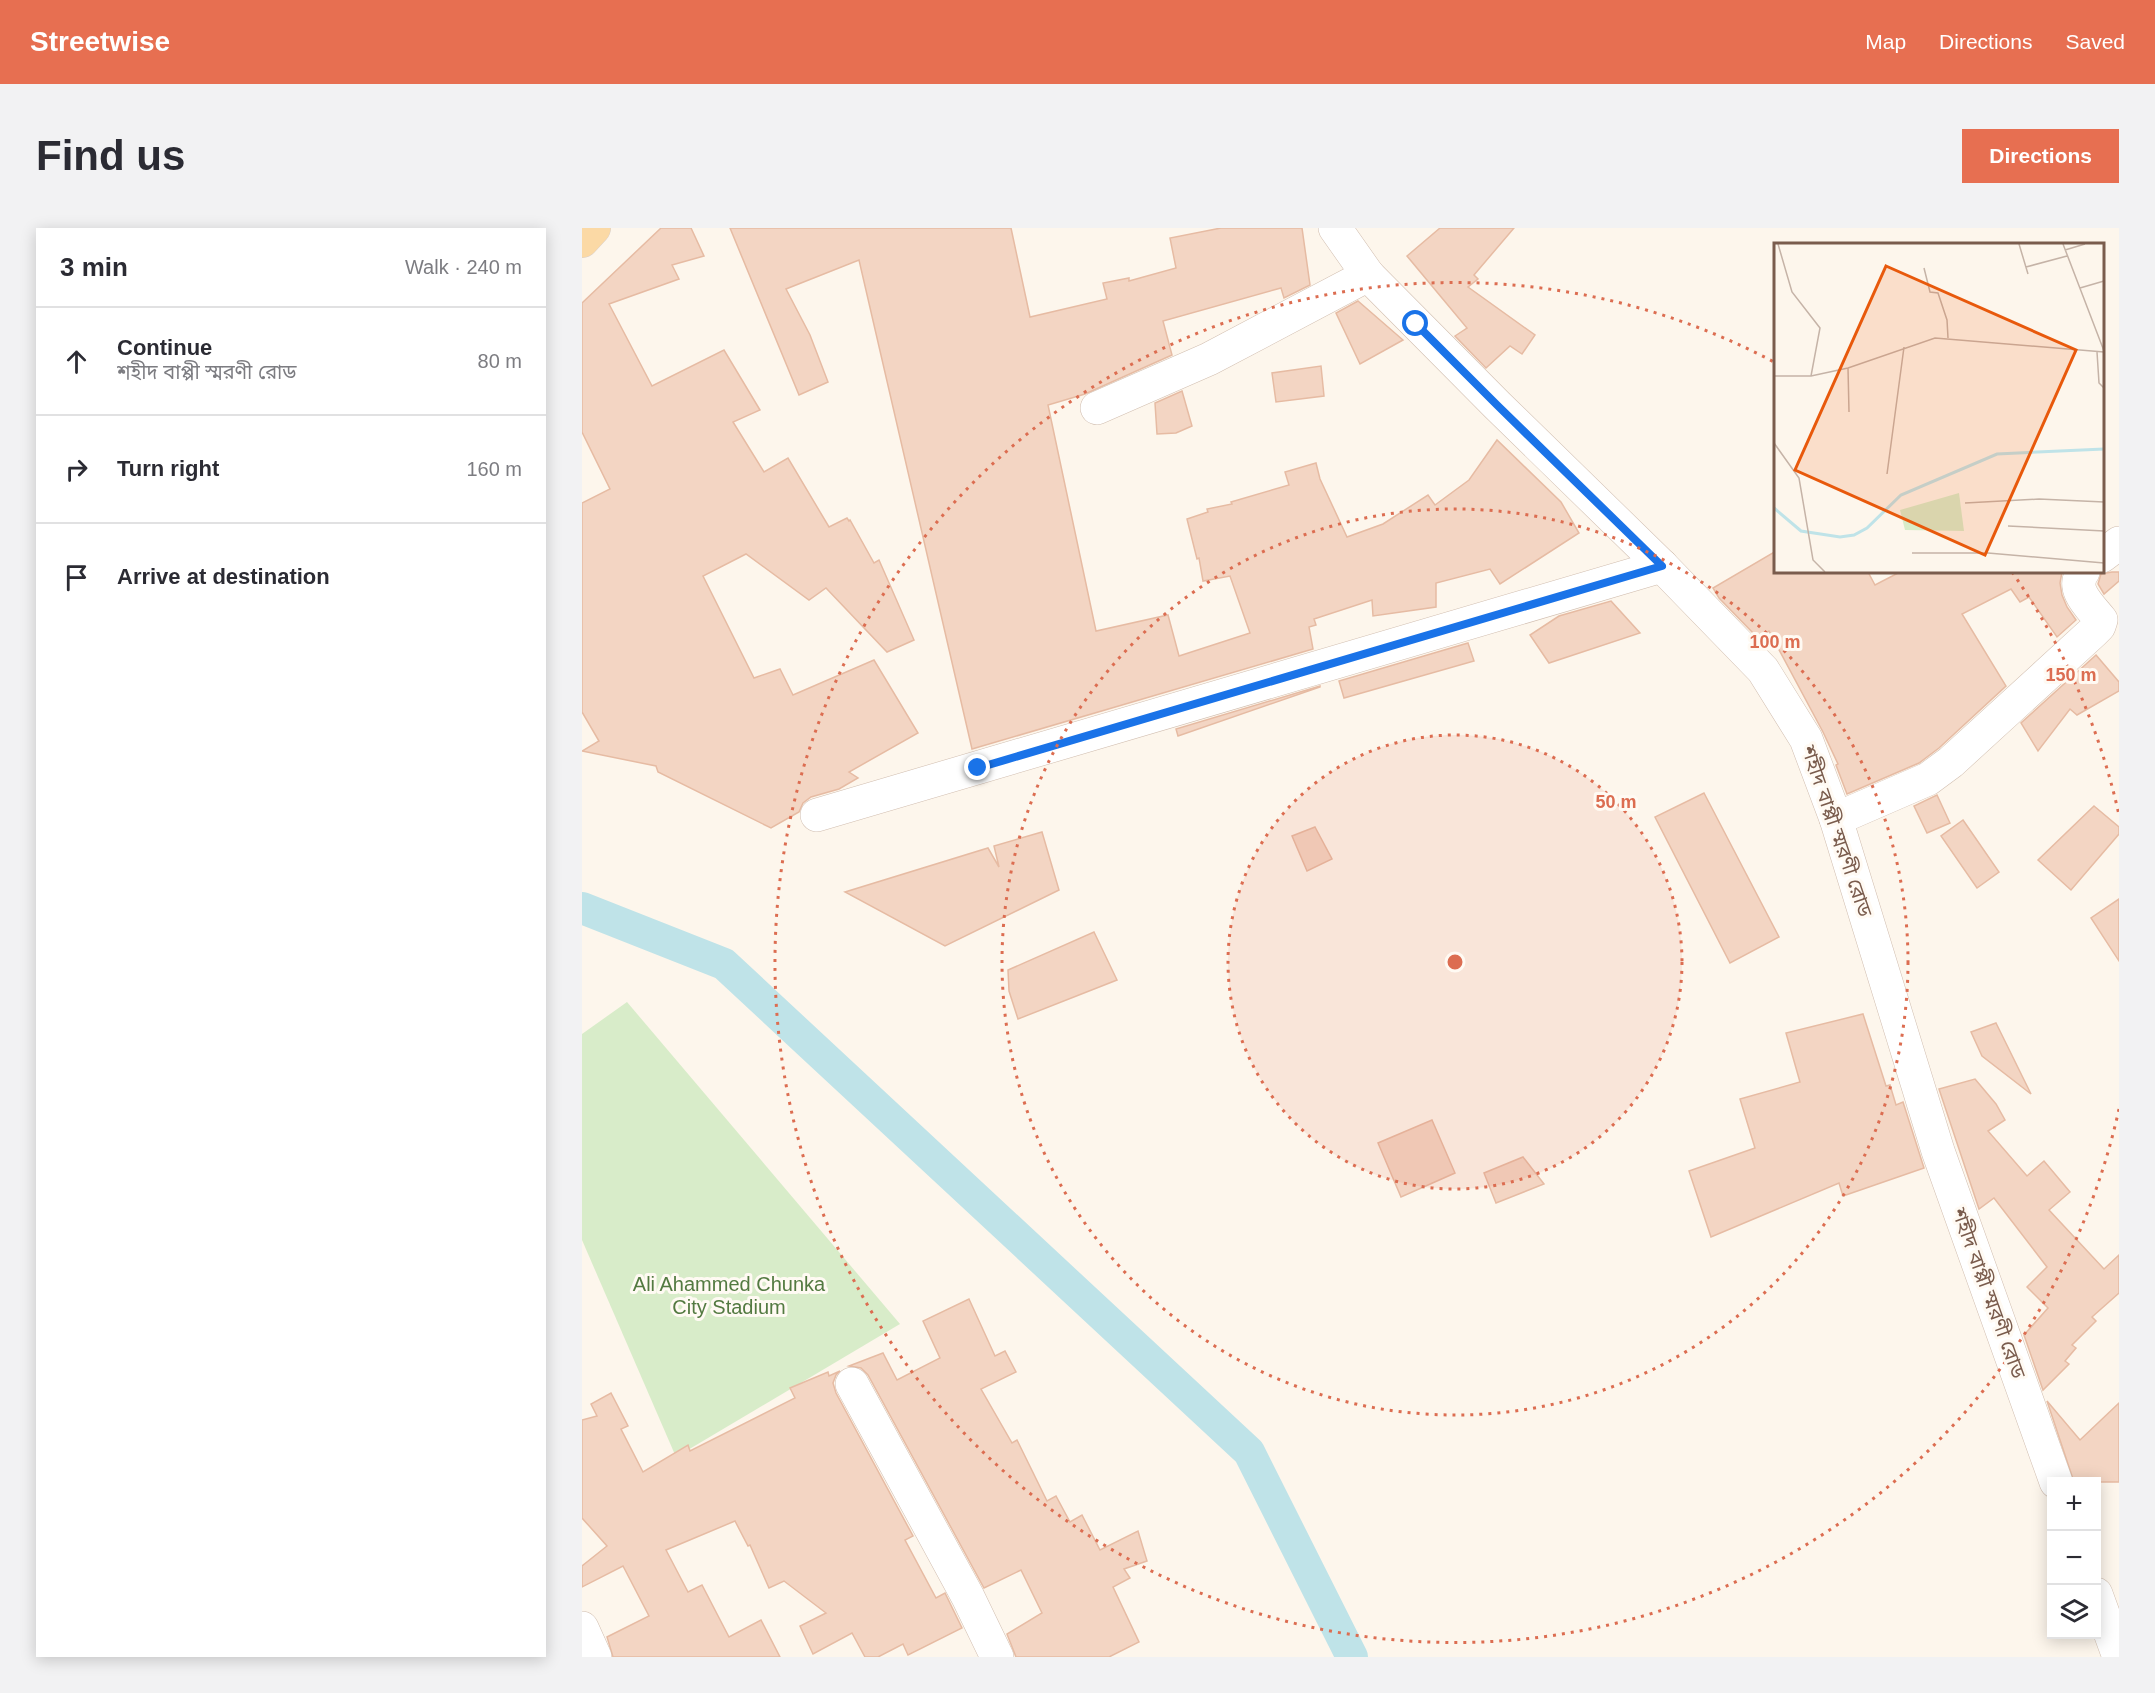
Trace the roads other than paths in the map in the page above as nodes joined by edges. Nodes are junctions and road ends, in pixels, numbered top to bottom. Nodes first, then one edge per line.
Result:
1 (594, 228) edge
2 (1335, 228) edge
3 (582, 241) edge
4 (1368, 275) junction
5 (1097, 408) dead end
6 (2119, 543) edge
7 (2104, 555) edge
8 (1662, 566) junction
9 (2082, 573) edge
10 (817, 815) dead end
11 (1836, 819) junction
12 (852, 1384) dead end
13 (2054, 1477) edge
14 (2101, 1605) edge
15 (582, 1628) edge
16 (594, 1657) edge
17 (997, 1657) edge
18 (2119, 1657) edge

1 - 3 main road
2 - 4 street, শহীদ বাপ্পী স্মরণী রোড
4 - 5 street
4 - 8 street, শহীদ বাপ্পী স্মরণী রোড
6 - 7 street
8 - 10 street
8 - 11 street, শহীদ বাপ্পী স্মরণী রোড
9 - 11 street
11 - 13 street, শহীদ বাপ্পী স্মরণী রোড
12 - 17 street
14 - 18 street
15 - 16 street

